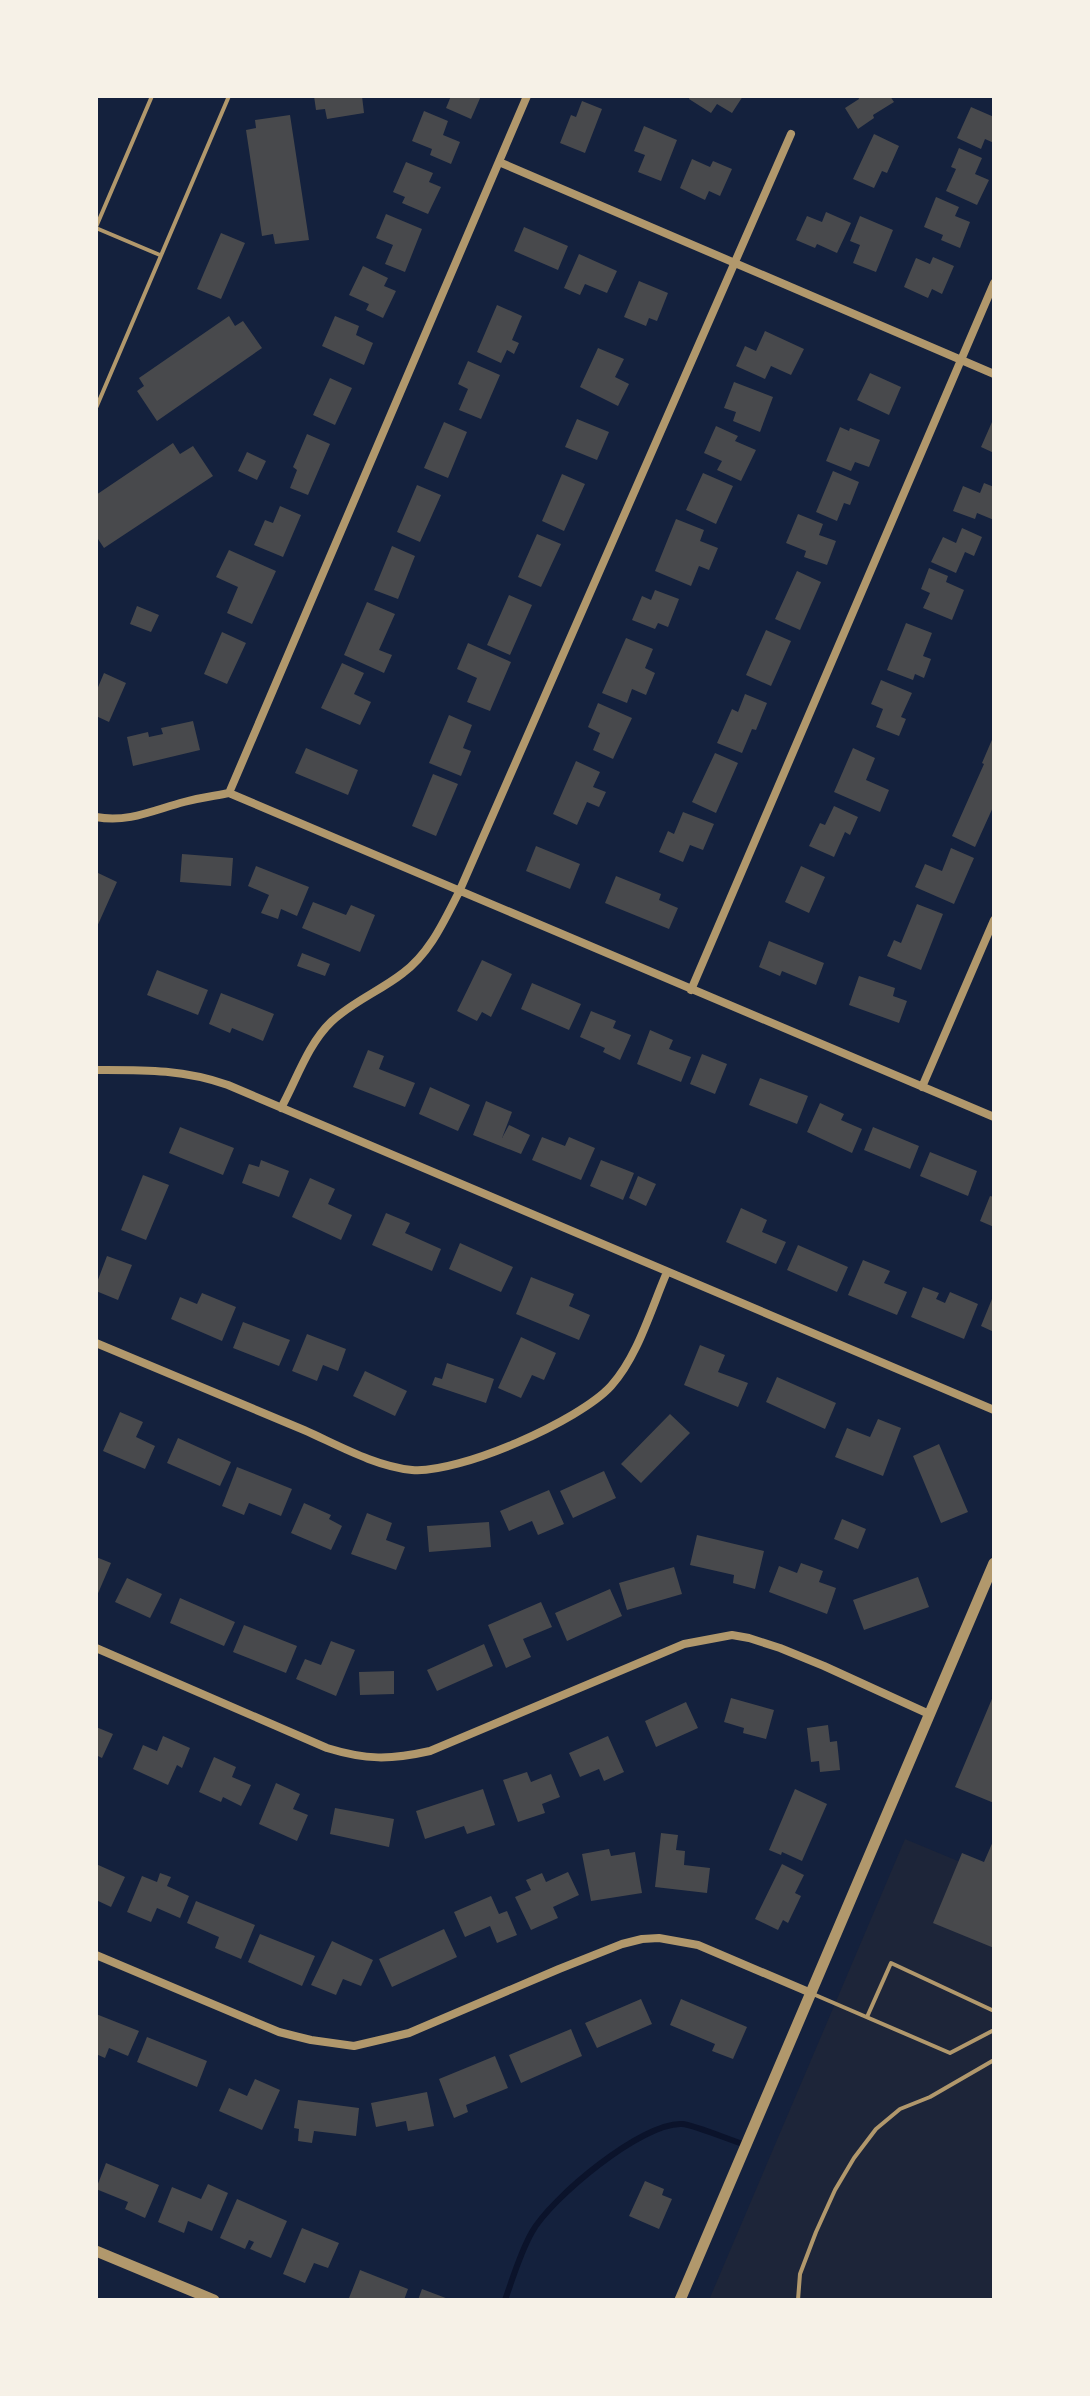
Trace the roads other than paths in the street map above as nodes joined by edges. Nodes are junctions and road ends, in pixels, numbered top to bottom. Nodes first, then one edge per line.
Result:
1 (152, 96) edge
2 (229, 96) edge
3 (527, 96) edge
4 (791, 134) dead end
5 (499, 162) junction
6 (96, 227) edge
7 (161, 256) junction
8 (734, 263) junction
9 (994, 283) edge
10 (961, 361) junction
11 (994, 374) edge
12 (96, 408) edge
13 (229, 793) junction
14 (96, 817) edge
15 (459, 892) junction
16 (994, 920) edge
17 (691, 990) junction
18 (96, 1070) edge
19 (922, 1087) junction
20 (281, 1108) junction
21 (994, 1117) edge
22 (667, 1272) junction
23 (96, 1343) edge
24 (994, 1410) edge
25 (994, 1563) edge
26 (96, 1648) edge
27 (929, 1714) junction
28 (96, 1955) edge
29 (811, 1993) junction
30 (994, 2011) edge
31 (867, 2017) junction
32 (994, 2030) edge
33 (994, 2060) edge
34 (96, 2251) edge
35 (214, 2300) edge
36 (680, 2300) edge
37 (798, 2300) edge

1 - 6 lane
2 - 7 lane
3 - 5 street
4 - 8 street
5 - 8 street
5 - 13 street
6 - 7 lane
7 - 12 lane
8 - 10 street
8 - 15 street
9 - 10 street
10 - 11 street
10 - 17 street
13 - 14 street
13 - 15 street
15 - 17 street
15 - 20 street
16 - 19 street
17 - 19 street
18 - 20 street
19 - 21 street
20 - 22 street
22 - 23 street
22 - 24 street
25 - 27 street
26 - 27 street
27 - 29 street
28 - 29 street
29 - 31 lane
29 - 36 street
30 - 31 lane
31 - 32 lane
33 - 37 lane
34 - 35 street

